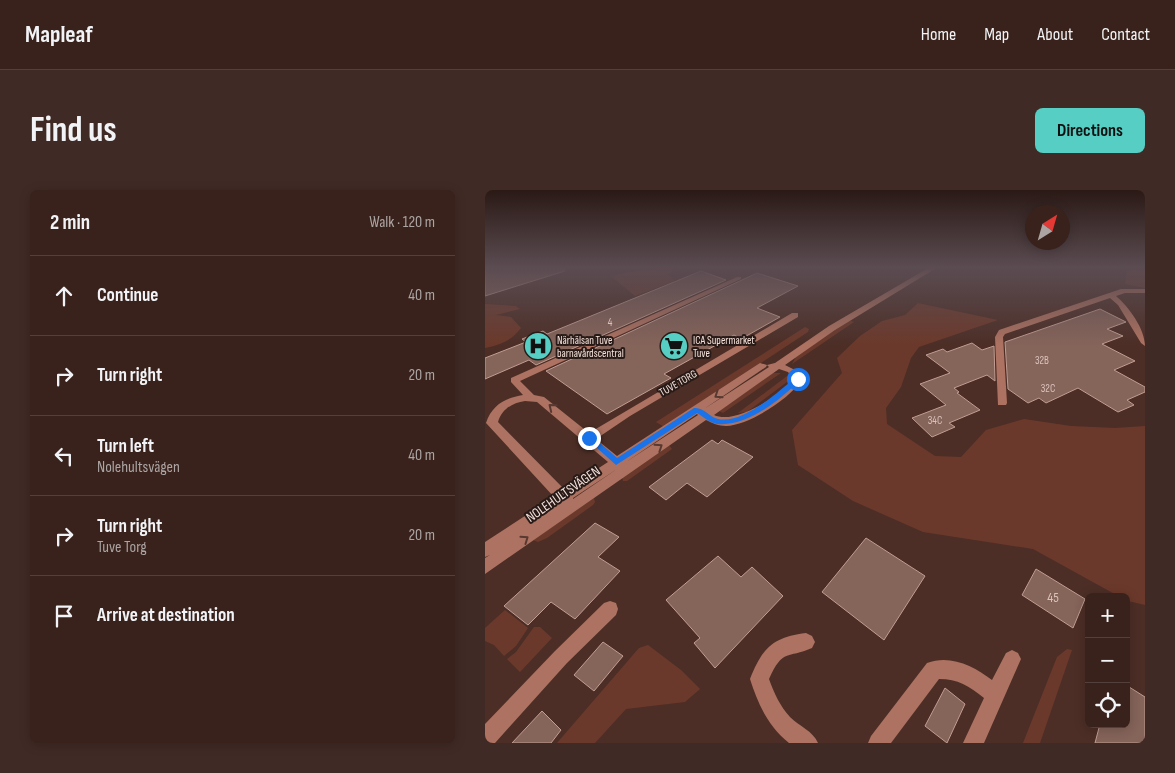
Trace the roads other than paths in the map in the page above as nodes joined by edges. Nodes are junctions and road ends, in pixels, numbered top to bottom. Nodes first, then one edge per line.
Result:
1 (711, 293) edge
2 (878, 293) edge
3 (891, 293) edge
4 (1121, 293) edge
5 (1112, 296) junction
6 (795, 315) dead end
7 (1145, 343) edge
8 (765, 364) junction
9 (777, 366) junction
10 (530, 396) junction
11 (1002, 403) dead end
12 (701, 412) junction
13 (589, 438) junction
14 (621, 466) junction
15 (563, 497) junction
16 (573, 506) junction
17 (485, 550) edge
18 (485, 567) edge
19 (610, 609) dead end
20 (806, 642) dead end
21 (1012, 659) dead end
22 (996, 695) junction
23 (485, 739) edge
24 (808, 743) edge
25 (878, 743) edge
26 (973, 743) edge

1 - 10 street
2 - 8 street, NOLEHULTSVÄGEN
3 - 9 street, NOLEHULTSVÄGEN
4 - 5 street
5 - 7 street
5 - 11 street
6 - 13 street, TUVE TORG
8 - 9 street
8 -> 12 street, NOLEHULTSVÄGEN
9 - 12 street, NOLEHULTSVÄGEN
9 - 12 street
13 -> 10 street
10 - 15 street
12 - 14 street, NOLEHULTSVÄGEN
13 - 14 street
14 - 15 street, NOLEHULTSVÄGEN
14 - 16 street, NOLEHULTSVÄGEN
15 - 16 street
15 - 17 street, NOLEHULTSVÄGEN
18 -> 16 street, NOLEHULTSVÄGEN
19 - 23 street
20 - 24 street
21 - 22 street
22 - 25 street
22 - 26 street

